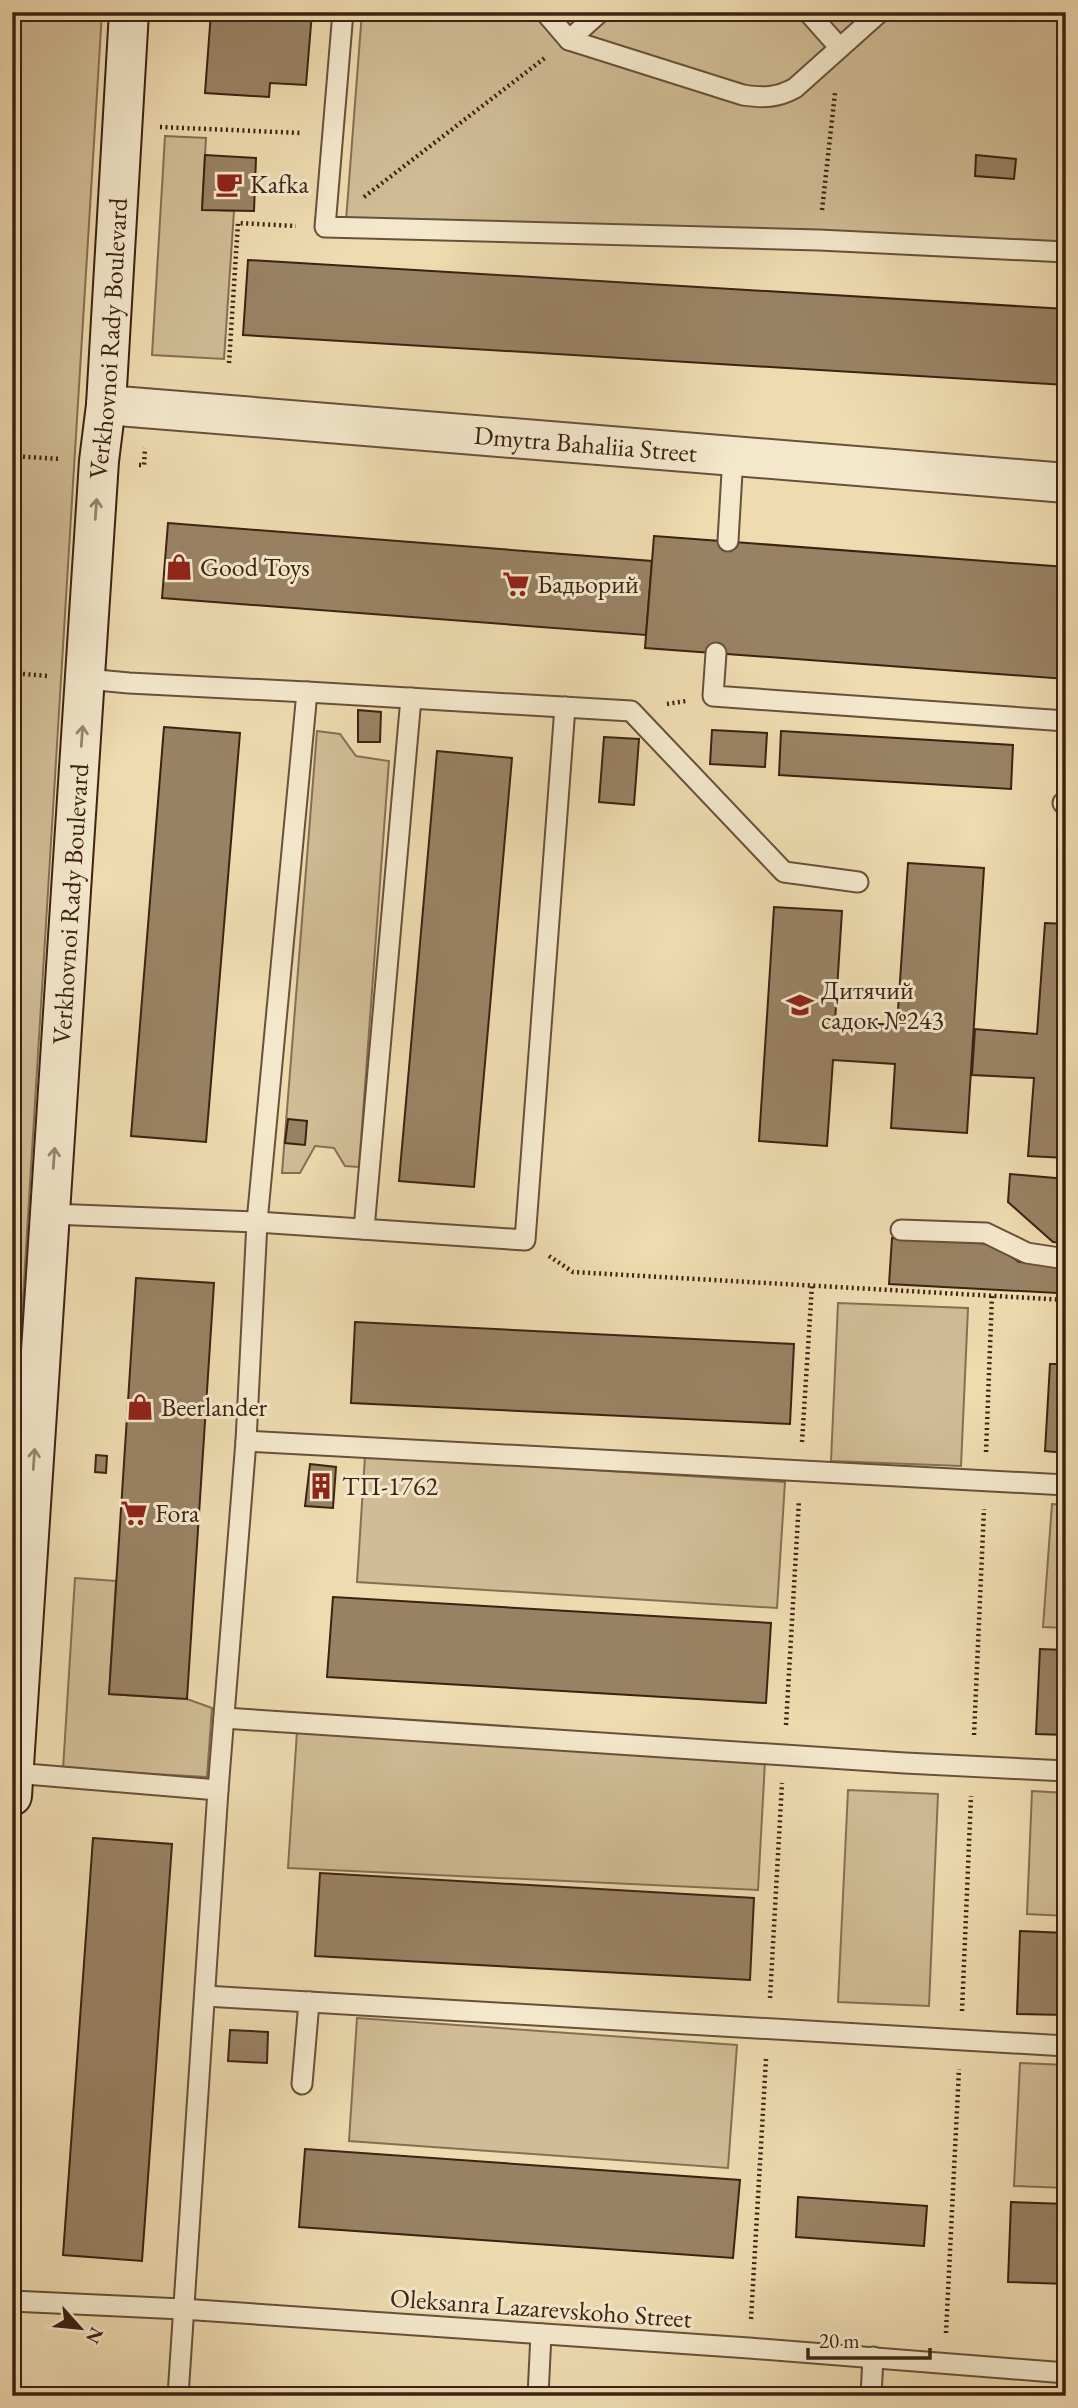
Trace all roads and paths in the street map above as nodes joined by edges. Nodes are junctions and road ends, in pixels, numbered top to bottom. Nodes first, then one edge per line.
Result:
1 (16, 12) edge
2 (129, 12) edge
3 (343, 12) edge
4 (545, 12) edge
5 (600, 12) edge
6 (808, 12) edge
7 (880, 12) edge
8 (569, 40) junction
9 (839, 47) junction
10 (12, 67) edge
11 (159, 127) dead end
12 (333, 134) junction
13 (325, 227) junction
14 (819, 240) junction
15 (1066, 252) edge
16 (229, 363) dead end
17 (106, 405) junction
18 (733, 455) junction
19 (1066, 483) edge
20 (728, 541) dead end
21 (716, 653) dead end
22 (86, 679) junction
23 (307, 692) junction
24 (713, 696) junction
25 (411, 698) junction
26 (565, 707) junction
27 (631, 711) junction
28 (1066, 721) edge
29 (858, 882) dead end
30 (51, 1214) junction
31 (257, 1222) junction
32 (364, 1229) junction
33 (901, 1230) dead end
34 (525, 1240) junction
35 (1066, 1258) edge
36 (812, 1285) junction
37 (992, 1295) junction
38 (1066, 1300) edge
39 (246, 1441) junction
40 (802, 1451) dead end
41 (985, 1480) junction
42 (1066, 1485) edge
43 (800, 1492) dead end
44 (224, 1718) junction
45 (786, 1727) dead end
46 (972, 1766) junction
47 (1066, 1770) edge
48 (782, 1782) dead end
49 (13, 1784) edge
50 (218, 1790) junction
51 (205, 1996) junction
52 (309, 2003) junction
53 (769, 2003) dead end
54 (961, 2041) junction
55 (1066, 2046) edge
56 (766, 2058) dead end
57 (302, 2084) dead end
58 (12, 2301) edge
59 (182, 2309) junction
60 (541, 2334) junction
61 (749, 2348) junction
62 (873, 2357) junction
63 (944, 2365) junction
64 (1066, 2373) edge
65 (178, 2396) edge
66 (538, 2396) edge
67 (871, 2396) edge

1 - 10 path
2 - 17 street, Verkhovnoi Rady Boulevard
3 - 12 lane
4 - 8 lane
5 - 8 lane
6 - 9 lane
7 - 9 lane
8 - 9 lane
8 - 13 path
9 - 14 path
11 - 12 path
12 - 13 lane
13 - 14 lane
13 - 16 path
14 - 15 lane
17 - 18 street, Dmytra Bahaliia Street
22 -> 17 street, Verkhovnoi Rady Boulevard
18 - 19 street, Dmytra Bahaliia Street
18 - 20 lane
21 - 24 lane
22 - 23 lane
30 -> 22 street, Verkhovnoi Rady Boulevard
23 - 25 lane
23 - 31 lane
24 - 27 path
24 - 28 lane
25 - 26 lane
25 - 32 lane
26 - 27 lane
26 - 34 lane
27 - 29 lane
30 - 31 lane
49 -> 30 street, Verkhovnoi Rady Boulevard
31 - 32 lane
31 - 39 lane
32 - 34 lane
33 - 35 lane
34 - 36 path
36 - 37 path
36 - 40 path
37 - 38 path
37 - 41 path
39 - 41 lane
39 - 44 lane
41 - 42 lane
41 - 46 path
43 - 45 path
44 - 46 lane
44 - 50 lane
46 - 47 lane
46 - 54 path
48 - 53 path
49 - 50 lane
50 - 51 lane
51 - 52 lane
51 - 59 lane
52 - 54 lane
52 - 57 lane
54 - 55 lane
54 - 63 path
56 - 61 path
58 - 59 lane, Oleksanra Lazarevskoho Street
59 - 60 lane, Oleksanra Lazarevskoho Street
59 - 65 lane
60 - 61 lane, Oleksanra Lazarevskoho Street
60 - 66 lane
61 - 62 lane, Oleksanra Lazarevskoho Street
62 - 63 lane, Oleksanra Lazarevskoho Street
62 - 67 lane
63 - 64 lane, Oleksanra Lazarevskoho Street

